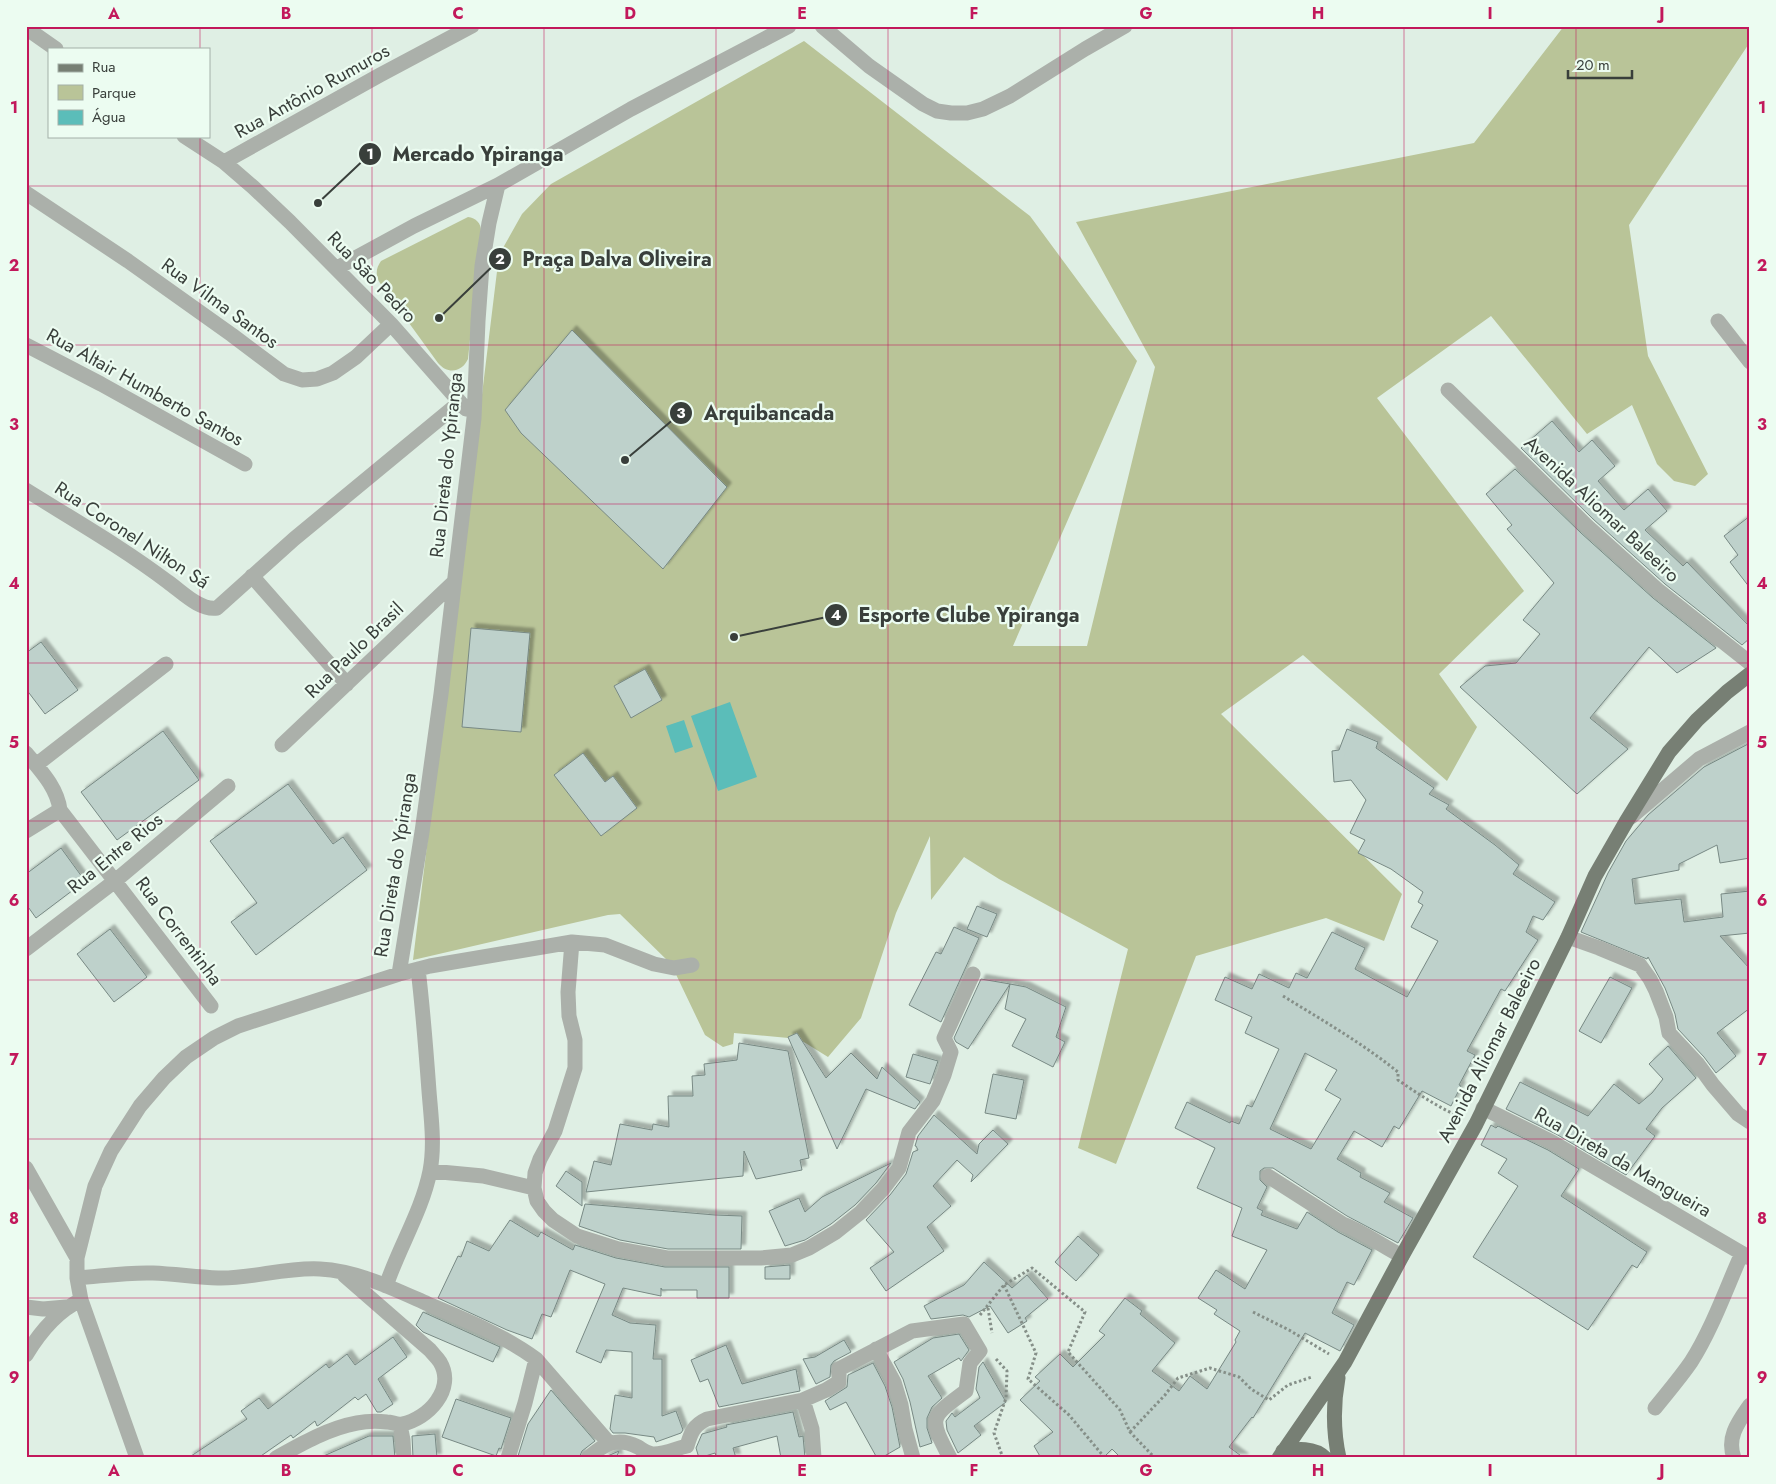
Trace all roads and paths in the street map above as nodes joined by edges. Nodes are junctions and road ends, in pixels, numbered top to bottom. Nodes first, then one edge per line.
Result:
1 (472, 26) edge
2 (789, 26) edge
3 (822, 26) edge
4 (1125, 26) edge
5 (26, 28) edge
6 (55, 48) edge
7 (187, 138) edge
8 (224, 162) junction
9 (498, 185) junction
10 (26, 192) edge
11 (337, 268) junction
12 (1718, 321) dead end
13 (391, 324) junction
14 (26, 345) edge
15 (1750, 362) edge
16 (1448, 390) dead end
17 (460, 402) junction
18 (474, 418) junction
19 (245, 464) dead end
20 (26, 490) edge
21 (252, 576) junction
22 (453, 583) junction
23 (1750, 663) edge
24 (166, 664) dead end
25 (1750, 674) edge
26 (347, 684) junction
27 (1750, 732) edge
28 (282, 745) dead end
29 (26, 752) edge
30 (36, 765) junction
31 (228, 786) dead end
32 (60, 810) junction
33 (1626, 822) junction
34 (27, 831) edge
35 (115, 881) junction
36 (1568, 937) junction
37 (572, 942) junction
38 (26, 949) edge
39 (692, 965) dead end
40 (418, 969) junction
41 (399, 974) junction
42 (973, 974) dead end
43 (1283, 996) dead end
44 (211, 1006) dead end
45 (1483, 1108) junction
46 (1750, 1122) edge
47 (1476, 1124) junction
48 (26, 1168) edge
49 (430, 1171) junction
50 (1268, 1176) dead end
51 (534, 1188) junction
52 (1746, 1255) edge
53 (1402, 1256) junction
54 (77, 1258) junction
55 (341, 1272) junction
56 (77, 1278) junction
57 (1004, 1285) junction
58 (386, 1286) junction
59 (81, 1300) junction
60 (26, 1306) edge
61 (66, 1307) junction
62 (1253, 1312) dead end
63 (992, 1338) dead end
64 (876, 1349) junction
65 (995, 1352) dead end
66 (26, 1356) edge
67 (536, 1359) junction
68 (1342, 1367) junction
69 (803, 1400) junction
70 (1750, 1405) edge
71 (1655, 1408) dead end
72 (400, 1425) junction
73 (1130, 1432) junction
74 (609, 1443) junction
75 (688, 1452) edge
76 (1281, 1455) edge
77 (137, 1458) edge
78 (276, 1458) edge
79 (404, 1458) edge
80 (508, 1458) edge
81 (588, 1458) edge
82 (814, 1458) edge
83 (913, 1458) edge
84 (950, 1458) edge
85 (1003, 1458) edge
86 (1105, 1458) edge
87 (1155, 1458) edge
88 (1325, 1458) edge
89 (1339, 1458) edge
90 (1734, 1458) edge

1 - 8 street, Rua Antônio Rumuros
2 - 9 street
3 - 4 street
5 - 6 street
7 - 8 street, Rua São Pedro
8 - 11 street, Rua São Pedro
9 - 11 street
9 - 18 street, Rua Direta do Ypiranga
10 - 13 street, Rua Vilma Santos
11 - 13 street, Rua São Pedro
12 - 15 street
13 - 17 street, Rua São Pedro
14 - 19 street, Rua Altair Humberto Santos
16 - 23 street, Avenida Aliomar Baleeiro
17 - 18 street, Rua São Pedro
17 - 21 street
18 - 22 street, Rua Direta do Ypiranga
20 - 21 street, Rua Coronel Nilton Sá
21 - 26 street
22 - 26 street, Rua Paulo Brasil
22 - 41 street, Rua Direta do Ypiranga
24 - 30 street
25 - 33 main road, Avenida Aliomar Baleeiro
26 - 28 street, Rua Paulo Brasil
27 - 33 street
29 - 30 street, Rua Correntinha
30 - 32 street, Rua Correntinha
31 - 35 street, Rua Entre Rios
32 - 34 street
32 - 35 street, Rua Correntinha
33 - 36 main road, Avenida Aliomar Baleeiro
35 - 38 street, Rua Entre Rios
35 - 44 street, Rua Correntinha
36 - 45 main road, Avenida Aliomar Baleeiro
36 - 46 street
37 - 39 street
37 - 40 street
37 - 51 street
40 - 41 street
40 - 49 street
41 - 54 street, Rua Direta do Ypiranga
42 - 51 street
43 - 47 path
45 - 47 main road, Avenida Aliomar Baleeiro
45 - 52 street, Rua Direta da Mangueira
47 - 53 main road, Avenida Aliomar Baleeiro
48 - 54 street
49 - 51 street
49 - 58 street
50 - 53 street
52 - 71 street, Rua Direta da Mangueira
53 - 68 main road, Avenida Aliomar Baleeiro
54 - 56 street, Rua Direta do Ypiranga
55 - 56 street
55 - 58 street
55 - 72 street
56 - 59 street, Rua Direta do Ypiranga
57 - 63 path
57 - 73 path
57 - 86 path
58 - 67 street
59 - 61 street
59 - 77 street, Rua Direta do Ypiranga
60 - 61 street
61 - 66 street
62 - 68 path
64 - 69 street
64 - 83 street
64 - 84 street
65 - 85 path
67 - 74 street
67 - 80 street
68 - 73 path
68 - 76 main road, Avenida Aliomar Baleeiro
68 - 89 main road
69 - 75 street
69 - 82 street
70 - 90 street
72 - 78 street
72 - 79 street
73 - 87 path
74 - 75 street
74 - 81 street
76 - 88 main road

